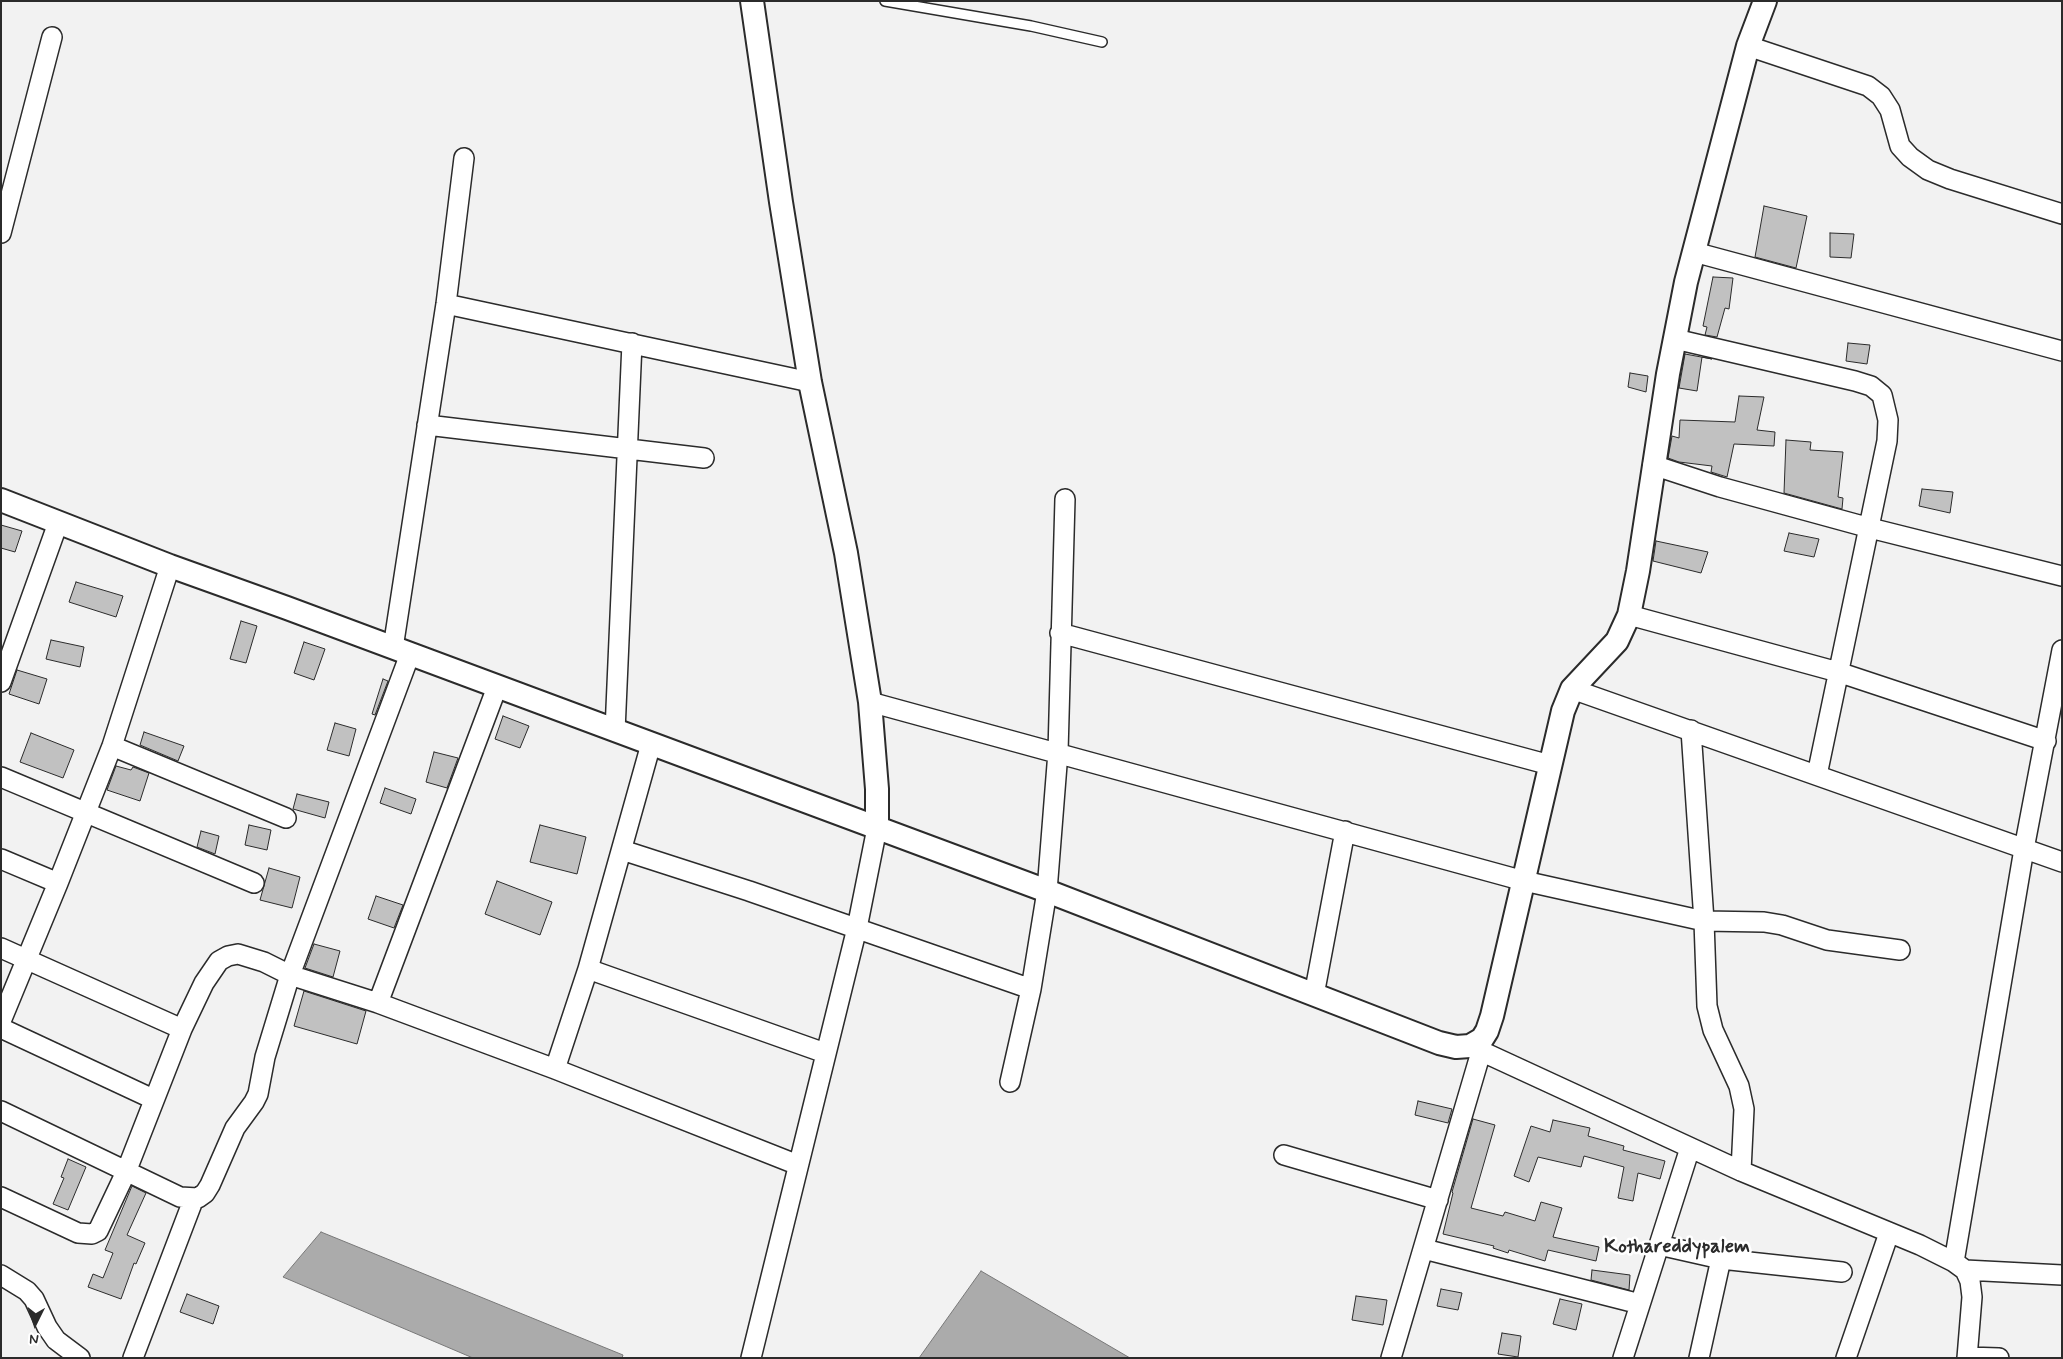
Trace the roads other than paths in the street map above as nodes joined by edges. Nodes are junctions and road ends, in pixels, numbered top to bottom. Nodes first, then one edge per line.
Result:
1 (752, 1) edge
2 (885, 1) edge
3 (1764, 1) edge
4 (52, 37) dead end
5 (1102, 42) dead end
6 (1748, 46) junction
7 (464, 158) dead end
8 (2062, 214) edge
9 (1, 233) edge
10 (1694, 252) junction
11 (446, 304) junction
12 (1674, 339) junction
13 (632, 343) junction
14 (2062, 351) edge
15 (810, 382) junction
16 (428, 426) junction
17 (626, 449) junction
18 (704, 458) dead end
19 (1653, 465) junction
20 (1065, 498) dead end
21 (1, 500) edge
22 (58, 523) junction
23 (1870, 528) junction
24 (170, 566) junction
25 (2062, 576) edge
26 (1629, 615) junction
27 (1060, 633) junction
28 (2062, 650) edge
29 (401, 651) junction
30 (1838, 672) junction
31 (1, 682) edge
32 (497, 687) junction
33 (1572, 689) junction
34 (870, 702) junction
35 (1691, 730) junction
36 (615, 731) junction
37 (2046, 741) junction
38 (651, 744) junction
39 (112, 746) junction
40 (1058, 752) junction
41 (1550, 765) junction
42 (1817, 775) junction
43 (1, 777) edge
44 (85, 812) junction
45 (286, 818) dead end
46 (877, 828) junction
47 (1345, 832) junction
48 (2024, 849) junction
49 (622, 850) junction
50 (1, 859) edge
51 (2062, 862) edge
52 (1524, 881) junction
53 (58, 883) junction
54 (254, 883) dead end
55 (1047, 891) junction
56 (1704, 921) junction
57 (857, 928) junction
58 (1, 948) edge
59 (1900, 950) dead end
60 (28, 959) junction
61 (588, 969) junction
62 (290, 975) junction
63 (1031, 989) junction
64 (1314, 995) junction
65 (378, 1003) junction
66 (1, 1021) edge
67 (1, 1028) edge
68 (182, 1029) junction
69 (1476, 1049) junction
70 (825, 1053) junction
71 (555, 1069) junction
72 (1010, 1082) dead end
73 (153, 1099) junction
74 (1, 1112) edge
75 (1690, 1148) junction
76 (1284, 1155) dead end
77 (798, 1165) junction
78 (1741, 1171) junction
79 (126, 1172) junction
80 (1, 1197) edge
81 (194, 1198) junction
82 (1438, 1200) junction
83 (1889, 1233) junction
84 (1659, 1245) junction
85 (1424, 1250) junction
86 (1720, 1259) junction
87 (1960, 1266) junction
88 (1842, 1272) dead end
89 (1, 1275) edge
90 (2062, 1275) edge
91 (1640, 1304) junction
92 (1967, 1357) edge
93 (80, 1358) edge
94 (133, 1358) edge
95 (751, 1358) edge
96 (1391, 1358) edge
97 (1623, 1358) edge
98 (1699, 1358) edge
99 (1846, 1358) edge
100 (1999, 1358) edge

1 - 15 street
2 - 5 lane
3 - 6 street
4 - 9 street
6 - 8 street
6 - 10 street
7 - 11 street
10 - 12 street
10 - 14 street
11 - 13 street
11 - 16 street
12 - 19 street
12 - 23 street
13 - 15 street
13 - 17 street
15 - 34 street
16 - 17 street
16 - 29 street
17 - 18 street
17 - 36 street
19 - 23 street
19 - 26 street
20 - 27 street
21 - 22 street
22 - 24 street
22 - 31 street
23 - 25 street
23 - 30 street
24 - 29 street
24 - 39 street
26 - 30 street
26 - 33 street
27 - 40 street
27 - 41 street
28 - 37 street
29 - 32 street
29 - 62 street
30 - 37 street
30 - 42 street
32 - 36 street
32 - 65 street
33 - 35 street
33 - 41 street
34 - 40 street
34 - 46 street
35 - 42 street
35 - 56 street
36 - 38 street
37 - 48 street
38 - 46 street
38 - 49 street
39 - 44 street
39 - 45 street
40 - 47 street
40 - 55 street
41 - 52 street
42 - 48 street
43 - 44 street
44 - 53 street
44 - 54 street
46 - 55 street
46 - 57 street
47 - 52 street
47 - 64 street
48 - 51 street
48 - 87 street
49 - 57 street
49 - 61 street
50 - 53 street
52 - 56 street
52 - 69 street
53 - 60 street
55 - 63 street
55 - 64 street
56 - 59 street
56 - 78 street
57 - 63 street
57 - 70 street
58 - 60 street
60 - 66 street
60 - 68 street
61 - 70 street
61 - 71 street
62 - 65 street
62 - 68 street
62 - 81 street
63 - 72 street
64 - 69 street
65 - 71 street
67 - 73 street
68 - 73 street
69 - 75 street
69 - 82 street
70 - 77 street
71 - 77 street
73 - 79 street
74 - 79 street
75 - 78 street
75 - 84 street
76 - 82 street
77 - 95 street
78 - 83 street
79 - 80 street
79 - 81 street
81 - 94 street
82 - 85 street
83 - 87 street
83 - 99 street
84 - 86 street
84 - 91 street
85 - 91 street
85 - 96 street
86 - 88 street
86 - 98 street
87 - 90 street
87 - 92 street
89 - 93 street
91 - 97 street
92 - 100 street

